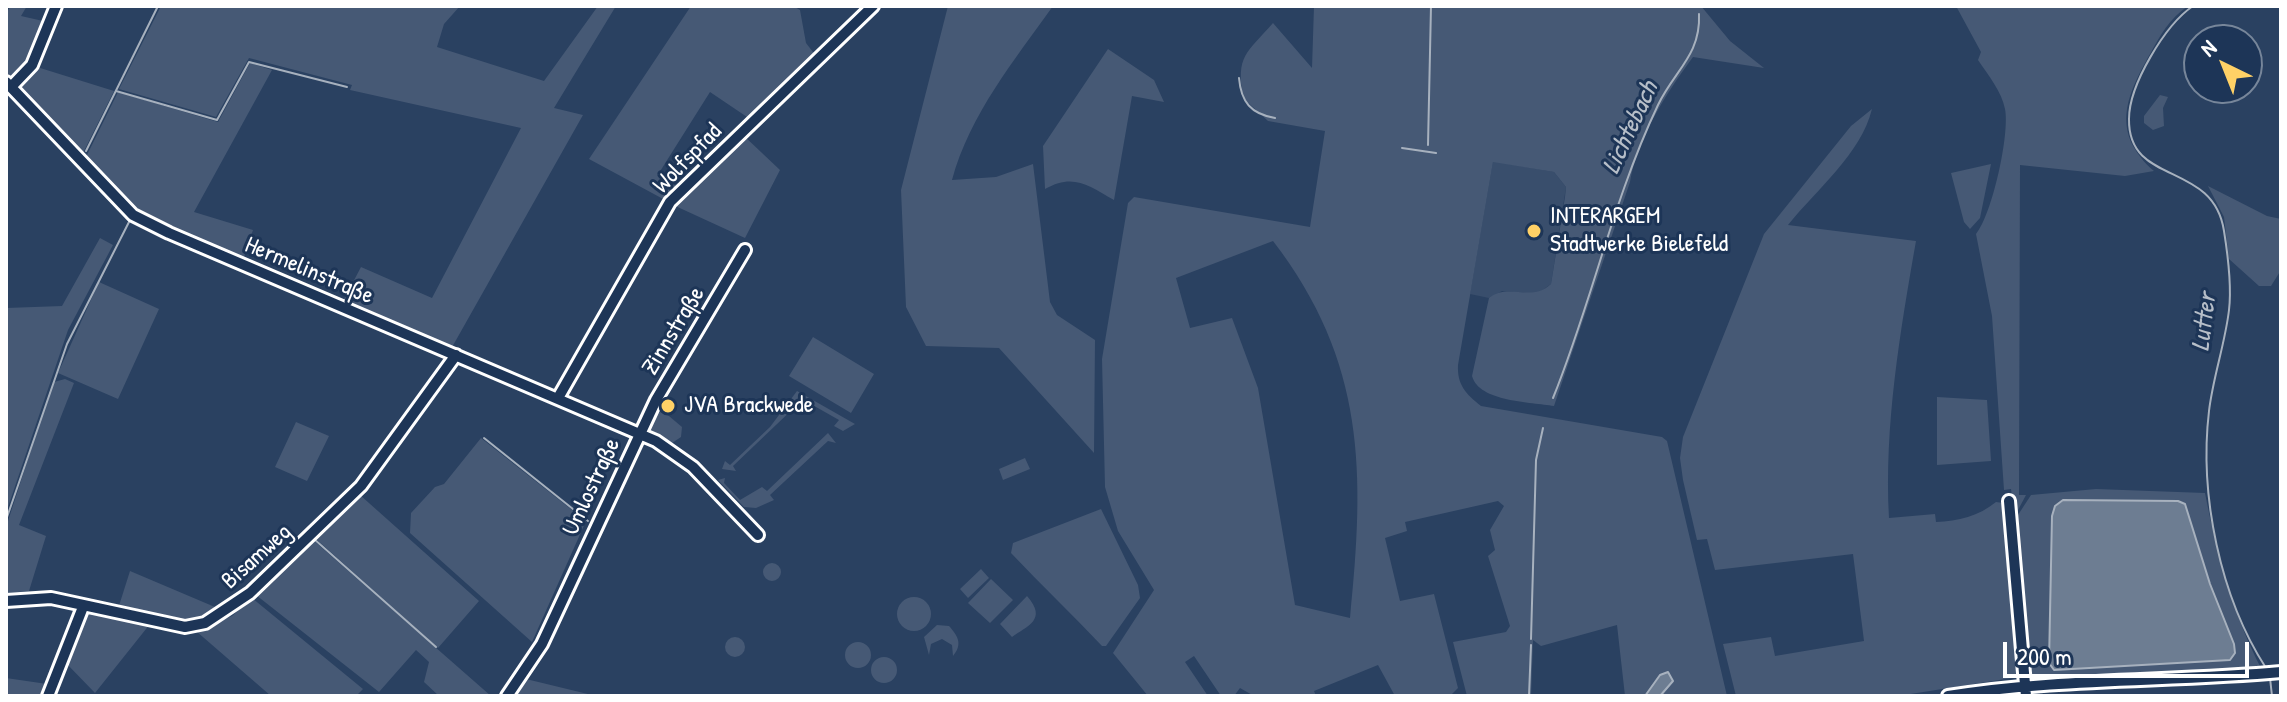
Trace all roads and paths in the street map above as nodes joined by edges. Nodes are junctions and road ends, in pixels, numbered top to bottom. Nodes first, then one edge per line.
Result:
1 (56, 6) edge
2 (873, 6) edge
3 (9, 84) edge
4 (745, 250) dead end
5 (456, 355) junction
6 (558, 398) junction
7 (640, 433) junction
8 (2009, 501) dead end
9 (758, 535) dead end
10 (6, 601) edge
11 (83, 607) junction
12 (2273, 673) edge
13 (2025, 684) junction
14 (48, 696) edge
15 (507, 696) edge
16 (1948, 696) edge
17 (2026, 696) edge

1 - 3 street
2 - 6 street, Wolfspfad
3 - 5 street, Hermelinstraße
4 - 7 street, Zinnstraße
5 - 6 street, Hermelinstraße
5 - 11 street, Bisamweg
6 - 7 street, Hermelinstraße
7 - 9 street, Umlostraße
7 - 15 street, Umlostraße
8 - 13 street
10 - 11 street, Bisamweg
11 - 14 street
12 - 13 street
13 - 16 street
13 - 17 street

